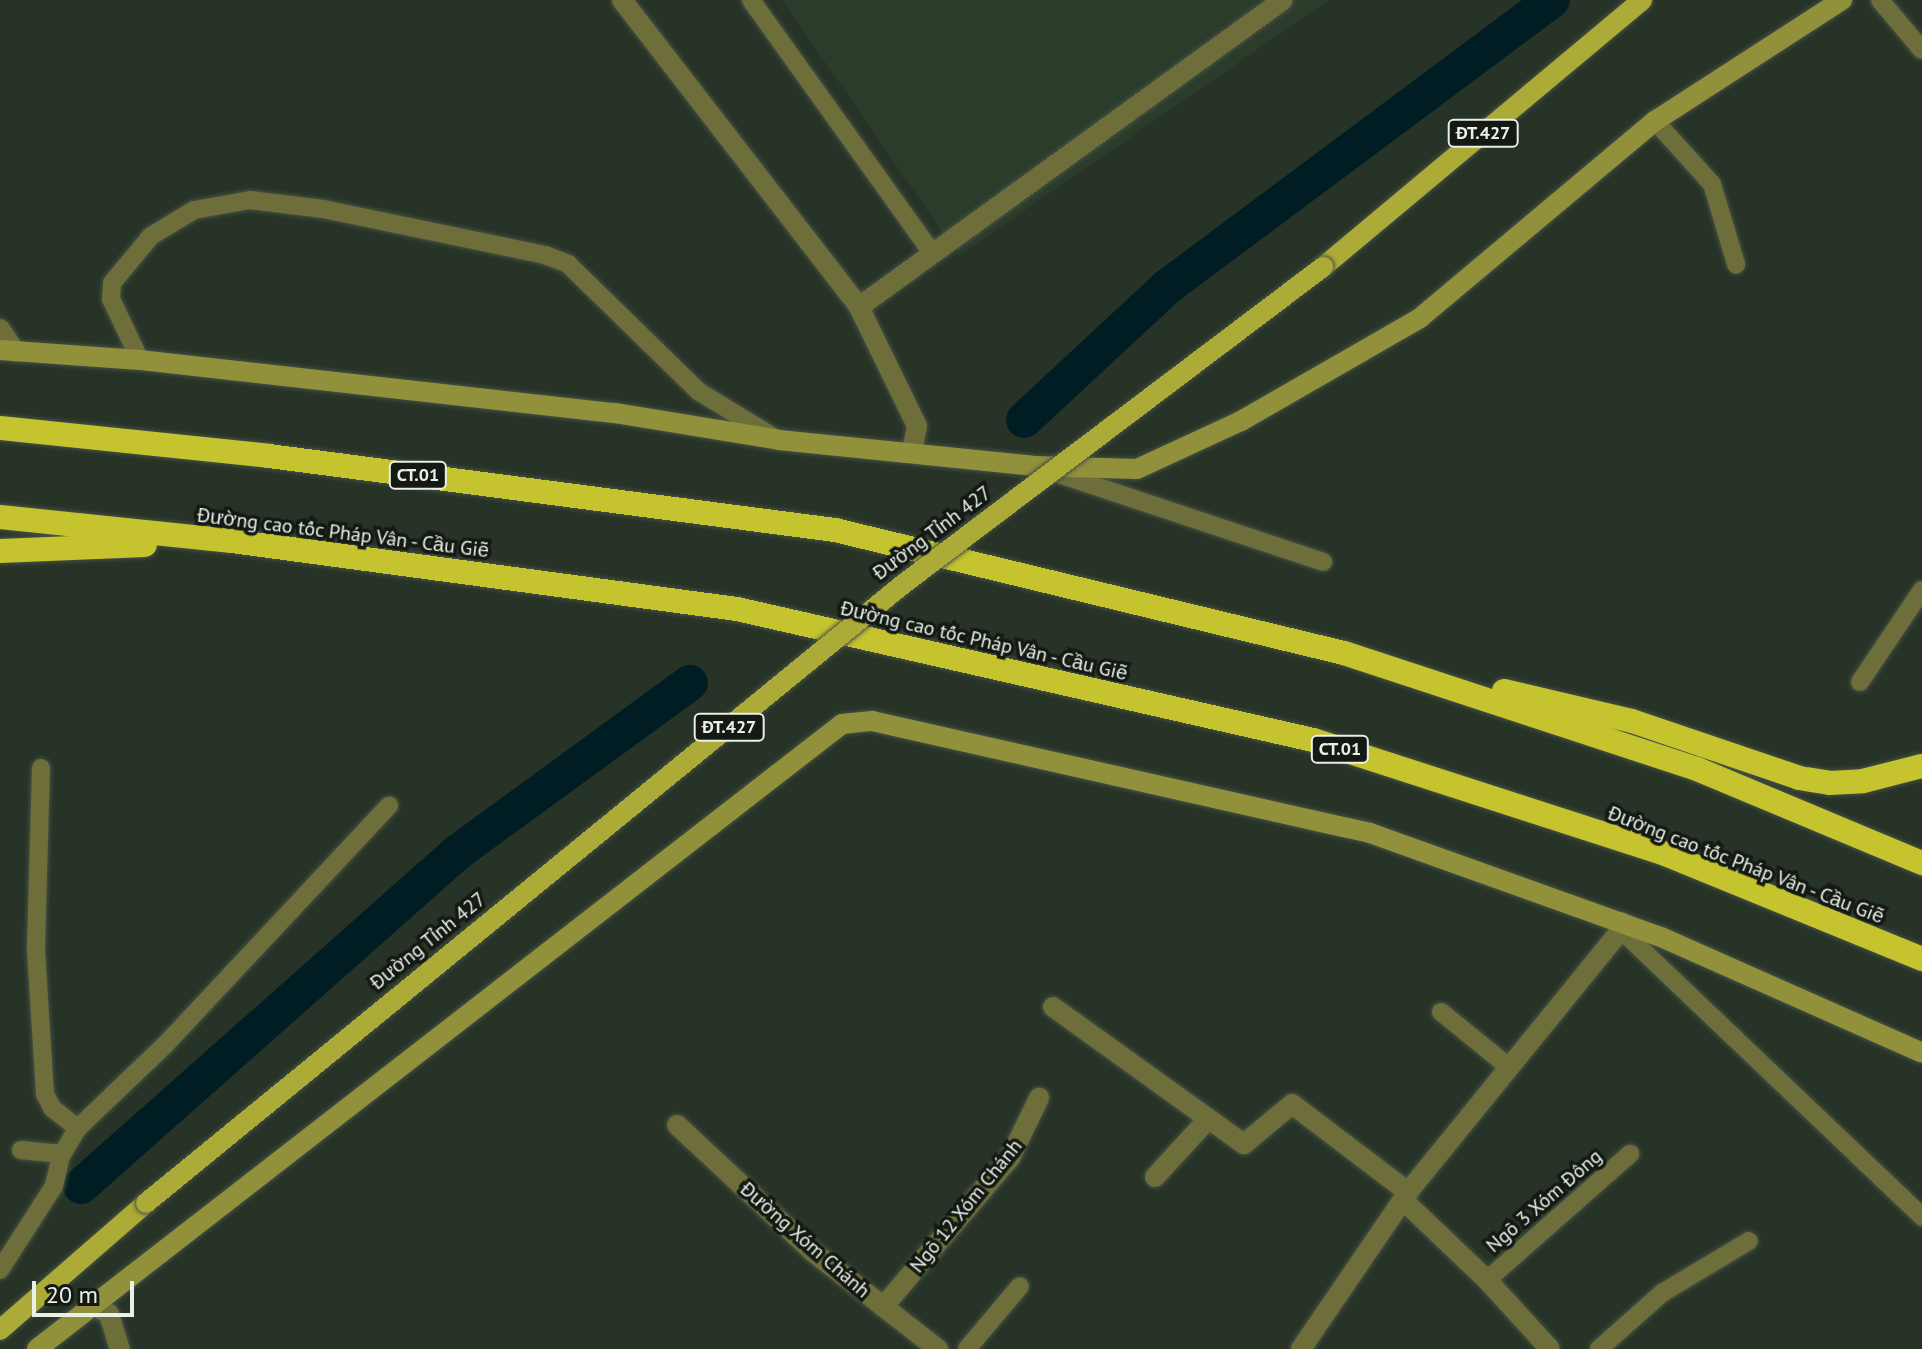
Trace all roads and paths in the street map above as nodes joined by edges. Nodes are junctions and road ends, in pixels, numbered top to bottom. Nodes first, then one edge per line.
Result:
1 (622, 0) edge
2 (751, 0) edge
3 (1283, 0) edge
4 (1642, 0) edge
5 (1842, 0) edge
6 (1880, 0) edge
7 (1922, 50) edge
8 (1655, 121) junction
9 (932, 253) junction
10 (1736, 264) dead end
11 (859, 307) junction
12 (0, 329) edge
13 (7, 350) edge
14 (140, 360) junction
15 (0, 428) edge
16 (779, 440) junction
17 (912, 452) junction
18 (1033, 466) junction
19 (0, 517) edge
20 (232, 541) junction
21 (0, 551) edge
22 (1323, 562) dead end
23 (1922, 590) edge
24 (1344, 653) junction
25 (1860, 682) dead end
26 (1922, 766) edge
27 (41, 768) dead end
28 (389, 806) dead end
29 (1922, 863) edge
30 (1622, 926) junction
31 (1922, 959) edge
32 (1053, 1007) dead end
33 (1441, 1012) dead end
34 (1922, 1053) edge
35 (1509, 1067) junction
36 (1039, 1098) dead end
37 (1207, 1120) junction
38 (677, 1125) dead end
39 (78, 1128) junction
40 (21, 1150) dead end
41 (1630, 1154) dead end
42 (61, 1155) junction
43 (1155, 1177) dead end
44 (1406, 1196) junction
45 (1922, 1217) edge
46 (1749, 1241) dead end
47 (0, 1270) edge
48 (1487, 1280) junction
49 (1020, 1286) dead end
50 (93, 1305) junction
51 (883, 1307) junction
52 (0, 1330) edge
53 (37, 1349) edge
54 (120, 1349) edge
55 (938, 1349) edge
56 (967, 1349) edge
57 (1301, 1349) edge
58 (1550, 1349) edge
59 (1599, 1349) edge

1 - 11 street
2 - 9 lane
3 - 9 street
4 - 52 main road, Đường Tỉnh 427 / ĐT.427, bridge
5 - 8 street
6 - 7 lane
8 - 10 lane
8 - 18 street
9 - 11 street
11 - 17 street
12 - 13 street
13 - 14 street
14 - 16 street
14 - 16 lane
15 - 24 highway, CT.01
16 - 17 street
17 - 18 street
18 - 22 lane
19 - 20 highway, Đường cao tốc Pháp Vân - Cầu Giẽ / CT.01
20 - 21 highway
20 - 31 highway, Đường cao tốc Pháp Vân - Cầu Giẽ / CT.01
23 - 25 lane
24 - 26 highway
24 - 29 highway, CT.01
27 - 39 lane
28 - 39 lane
30 - 34 street
30 - 35 street
30 - 45 lane
30 - 50 street
32 - 37 street
33 - 35 lane
35 - 44 street
36 - 51 street, Ngõ 12 Xóm Chánh
37 - 43 street
37 - 44 street
38 - 51 street, Đường Xóm Chánh
39 - 42 lane
40 - 42 lane
41 - 48 lane, Ngõ 3 Xóm Đông
42 - 47 lane
44 - 48 street
44 - 57 street
46 - 59 lane
48 - 58 street
49 - 56 lane
50 - 53 street
50 - 54 street
51 - 55 street, Đường Xóm Chánh

